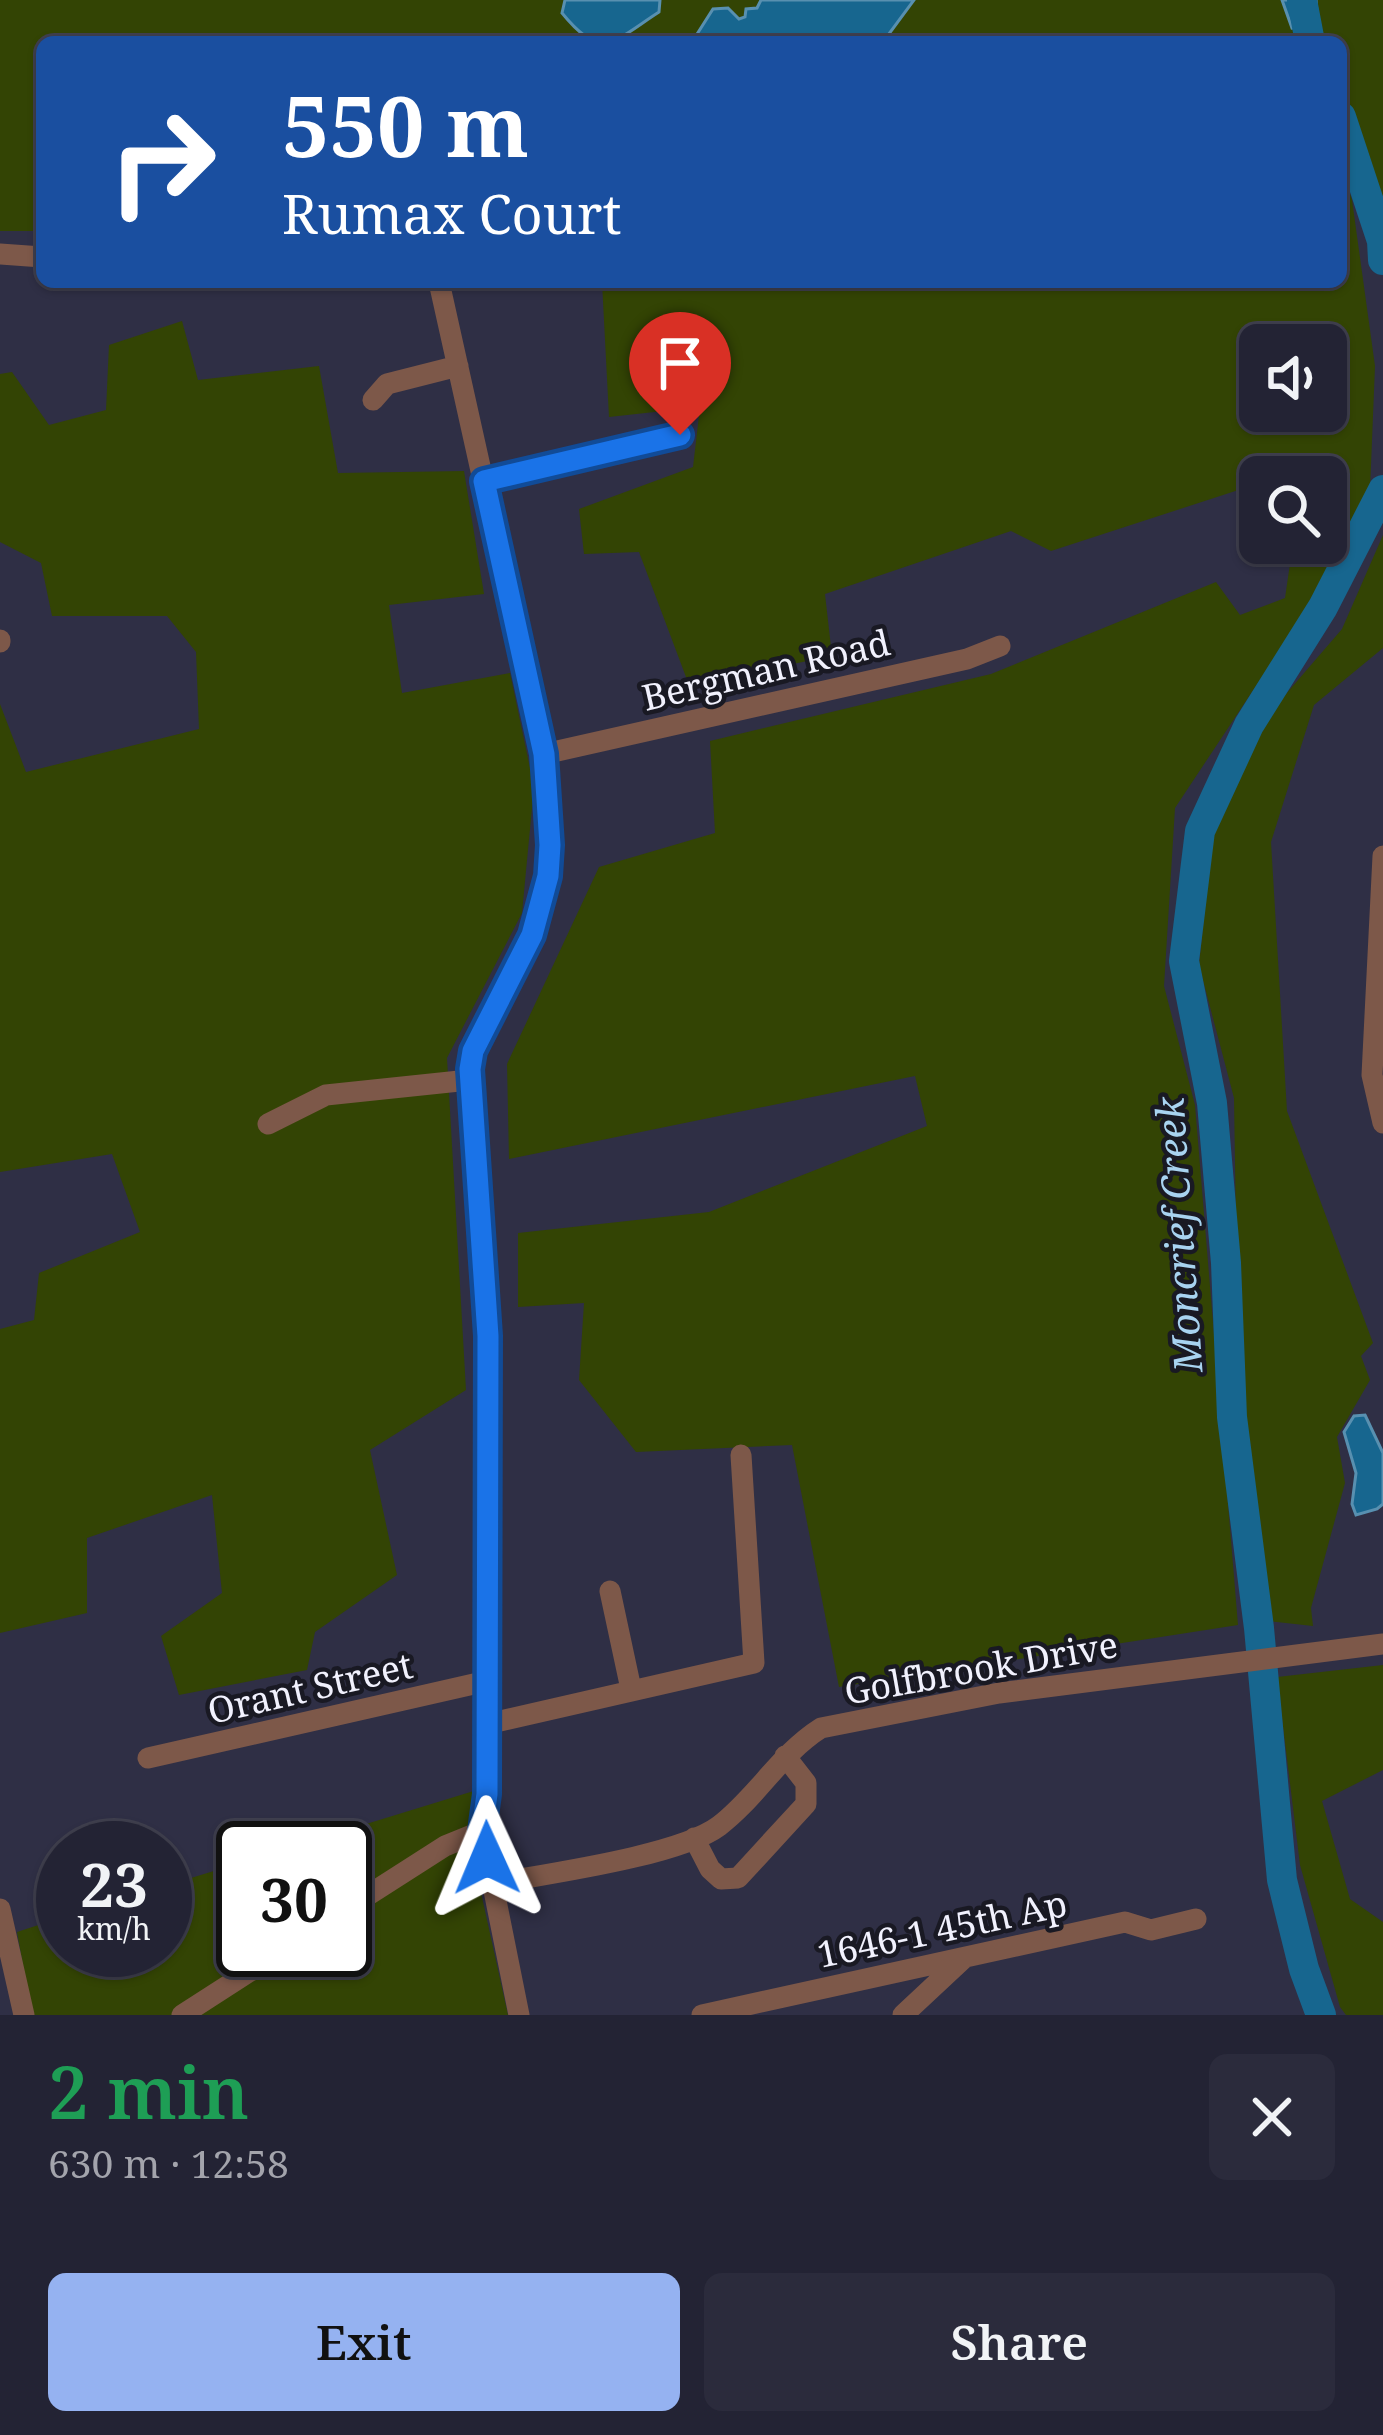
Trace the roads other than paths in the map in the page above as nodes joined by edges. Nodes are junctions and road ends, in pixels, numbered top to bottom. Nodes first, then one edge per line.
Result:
1 (0, 254) edge
2 (36, 257) edge
3 (440, 288) edge
4 (458, 366) junction
5 (373, 400) dead end
6 (680, 435) dead end
7 (484, 481) junction
8 (1000, 646) dead end
9 (544, 754) junction
10 (1383, 856) edge
11 (469, 1080) junction
12 (1383, 1123) edge
13 (268, 1124) dead end
14 (741, 1455) dead end
15 (610, 1591) dead end
16 (1383, 1644) edge
17 (488, 1682) junction
18 (631, 1689) junction
19 (487, 1724) junction
20 (785, 1756) junction
21 (148, 1758) dead end
22 (482, 1831) junction
23 (694, 1838) junction
24 (492, 1884) junction
25 (372, 1893) edge
26 (0, 1909) edge
27 (1196, 1919) dead end
28 (964, 1958) junction
29 (242, 1977) edge
30 (24, 2015) edge
31 (182, 2015) edge
32 (519, 2015) edge
33 (702, 2015) edge
34 (903, 2015) edge

1 - 2 street
3 - 4 street
4 - 5 street
4 - 7 street
6 - 7 street
7 - 9 street
8 - 9 street, Bergman Road
9 - 11 street
10 - 12 street
11 - 13 street
11 - 17 street
14 - 18 street
15 - 18 street
16 - 20 street, Golfbrook Drive
17 - 19 street
17 - 21 street, Orant Street
18 - 19 street
19 - 22 street
20 - 23 street, Golfbrook Drive
20 - 23 street
22 - 24 street
22 - 25 street
23 - 24 street, Golfbrook Drive
24 - 32 street
26 - 30 street
27 - 28 street, 1646-1 45th Ap
28 - 33 street, 1646-1 45th Ap
28 - 34 street
29 - 31 street

